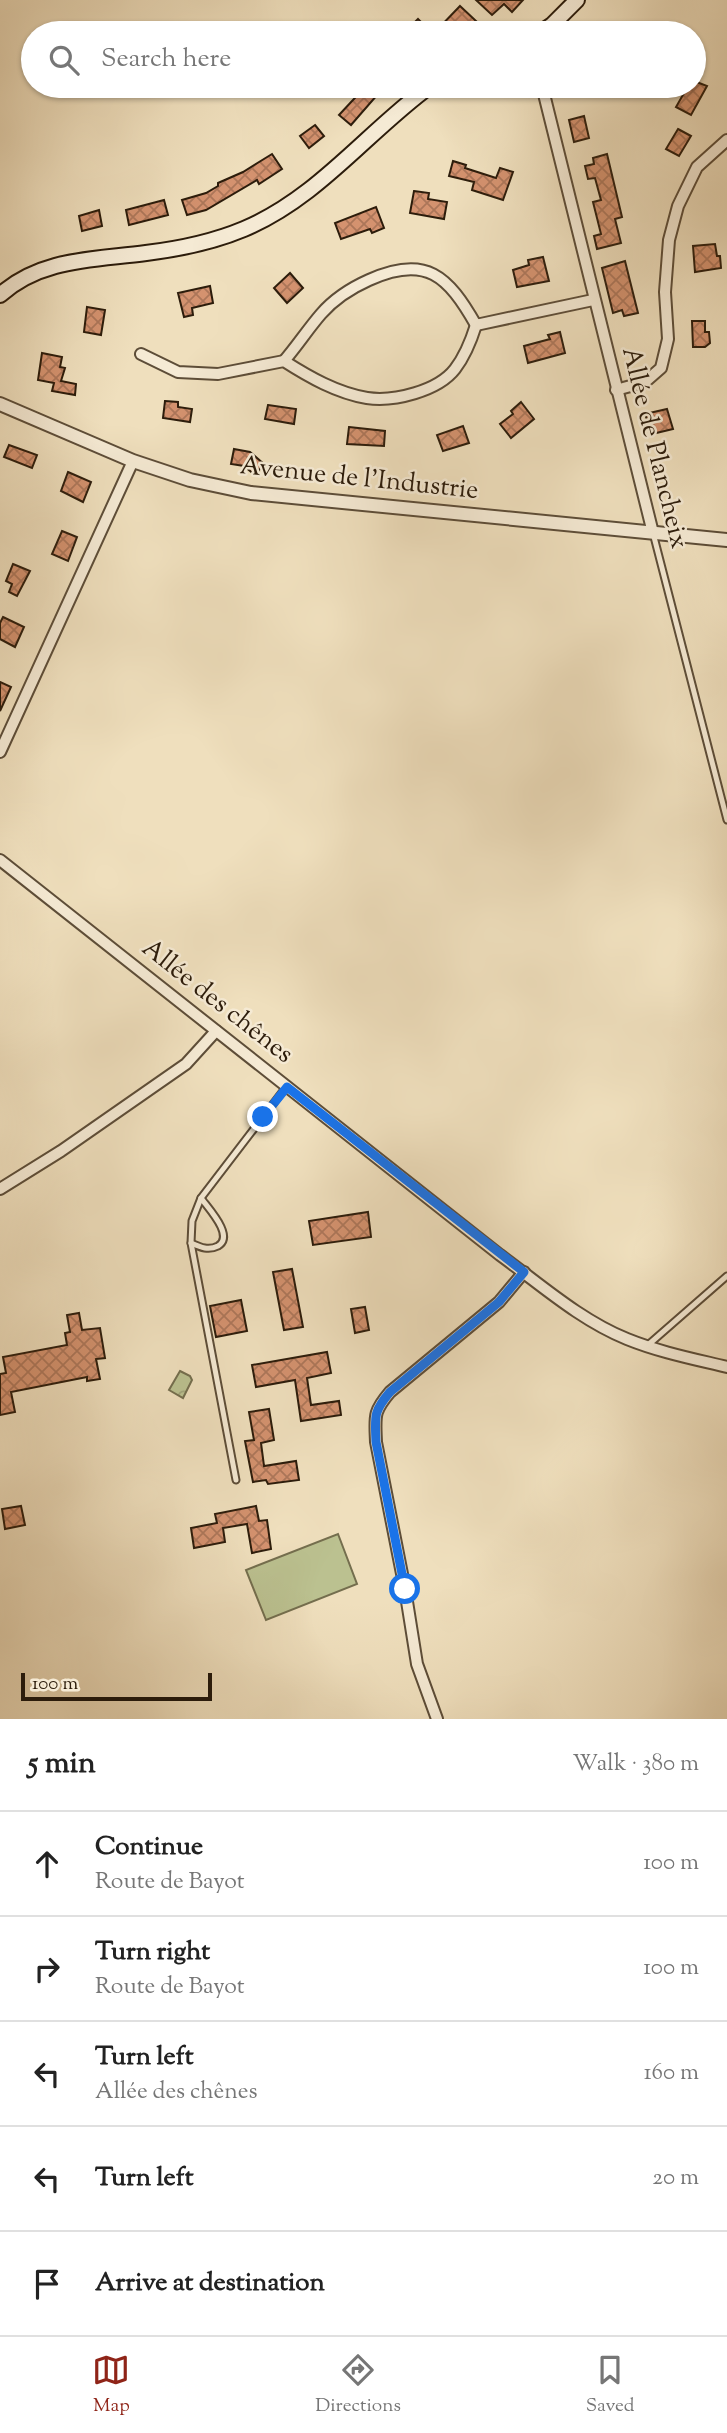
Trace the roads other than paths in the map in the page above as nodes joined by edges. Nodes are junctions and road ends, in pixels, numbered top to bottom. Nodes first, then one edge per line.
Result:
1 (577, 0) edge
2 (556, 21) edge
3 (416, 98) edge
4 (545, 98) edge
5 (727, 140) edge
6 (0, 295) edge
7 (593, 300) junction
8 (476, 326) junction
9 (141, 354) dead end
10 (284, 361) junction
11 (616, 390) junction
12 (0, 404) edge
13 (133, 461) junction
14 (653, 533) junction
15 (727, 540) edge
16 (0, 752) edge
17 (727, 820) edge
18 (0, 860) edge
19 (216, 1031) junction
20 (287, 1087) junction
21 (0, 1189) edge
22 (201, 1198) junction
23 (191, 1243) junction
24 (524, 1272) junction
25 (727, 1276) edge
26 (648, 1346) junction
27 (727, 1367) edge
28 (236, 1480) dead end
29 (437, 1719) edge

1 - 2 main road
3 - 6 main road
4 - 7 street, Allée de Plancheix
5 - 11 street
7 - 8 street
7 - 11 street, Allée de Plancheix
8 - 10 street
8 - 10 street
9 - 10 street
11 - 14 street, Allée de Plancheix
12 - 13 street, Avenue de l'Industrie
13 - 14 street, Avenue de l'Industrie
13 - 16 street
14 - 15 street, Avenue de l'Industrie
14 - 17 lane, Allée de Plancheix
18 - 19 street, Allée des chênes
19 - 20 street, Allée des chênes
19 - 21 street
20 - 22 lane
20 - 24 street, Allée des chênes
22 - 23 lane
22 - 23 lane
23 - 28 lane
24 - 26 street, Allée des chênes
24 - 29 street
25 - 26 lane
26 - 27 street, Allée des chênes

